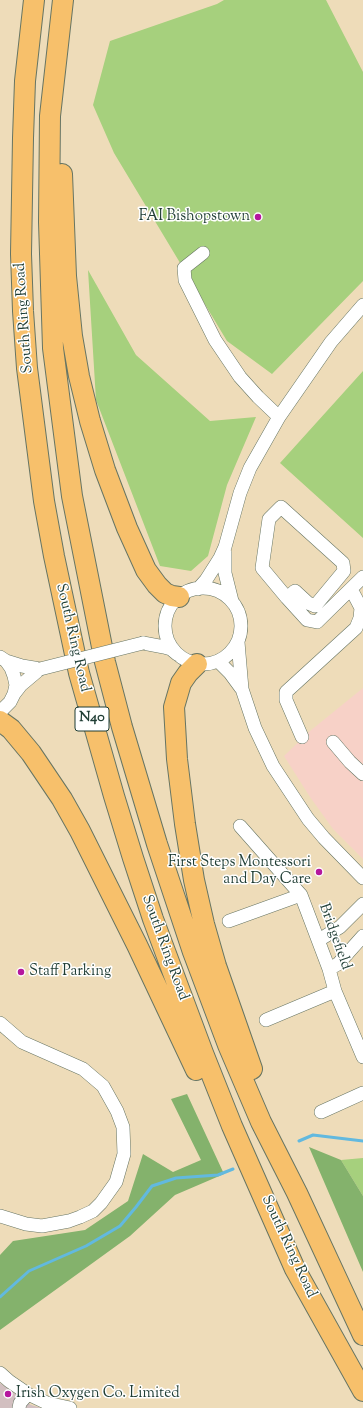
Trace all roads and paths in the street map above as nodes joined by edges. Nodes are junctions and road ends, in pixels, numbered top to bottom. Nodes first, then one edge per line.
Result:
1 (34, 0) edge
2 (63, 0) edge
3 (57, 48) junction
4 (203, 253) dead end
5 (363, 305) edge
6 (278, 417) junction
7 (225, 547) junction
8 (363, 577) edge
9 (198, 589) junction
10 (351, 589) junction
11 (179, 597) junction
12 (287, 598) junction
13 (232, 601) junction
14 (166, 621) junction
15 (238, 642) junction
16 (143, 643) junction
17 (178, 654) junction
18 (3, 659) edge
19 (218, 661) junction
20 (197, 664) junction
21 (40, 669) junction
22 (242, 689) junction
23 (14, 694) junction
24 (0, 712) edge
25 (0, 721) edge
26 (302, 737) dead end
27 (334, 742) dead end
28 (363, 774) edge
29 (240, 826) dead end
30 (363, 878) edge
31 (301, 895) junction
32 (363, 904) edge
33 (229, 921) dead end
34 (363, 936) edge
35 (319, 940) junction
36 (329, 969) junction
37 (336, 991) junction
38 (266, 1020) dead end
39 (0, 1023) edge
40 (362, 1052) edge
41 (363, 1093) edge
42 (321, 1112) dead end
43 (297, 1193) junction
44 (0, 1216) edge
45 (295, 1269) junction
46 (363, 1335) edge
47 (0, 1373) edge
48 (363, 1391) edge
49 (28, 1394) junction
50 (19, 1408) edge
51 (70, 1408) edge

1 - 45 highway, South Ring Road / N40
2 - 3 highway, South Ring Road / N40
3 - 11 highway
3 - 43 highway, South Ring Road / N40
4 - 6 street
5 - 6 street
6 - 7 street
7 - 9 street
7 - 13 street
8 - 10 street
9 - 11 street
9 - 13 street
10 - 12 street
10 - 26 street
11 - 14 street
12 - 12 street
13 - 15 street
14 - 16 street
14 - 17 street
15 - 19 street
15 - 22 street
16 - 17 street
16 - 21 street, bridge
17 - 20 street
18 - 21 street
18 - 23 street
19 - 20 street
19 - 22 street
20 - 43 highway
21 - 23 street
22 - 30 street
23 - 24 street
25 - 45 highway
27 - 28 street
29 - 31 street, Bridgefield
31 - 33 street
31 - 35 street, Bridgefield
32 - 35 street
34 - 36 street
35 - 36 street, Bridgefield
36 - 37 street, Bridgefield
37 - 38 street
37 - 40 street, Bridgefield
39 - 44 street
41 - 42 street
43 - 46 highway, South Ring Road / N40
45 - 48 highway, South Ring Road / N40
47 - 49 street
49 - 50 street
49 - 51 street

